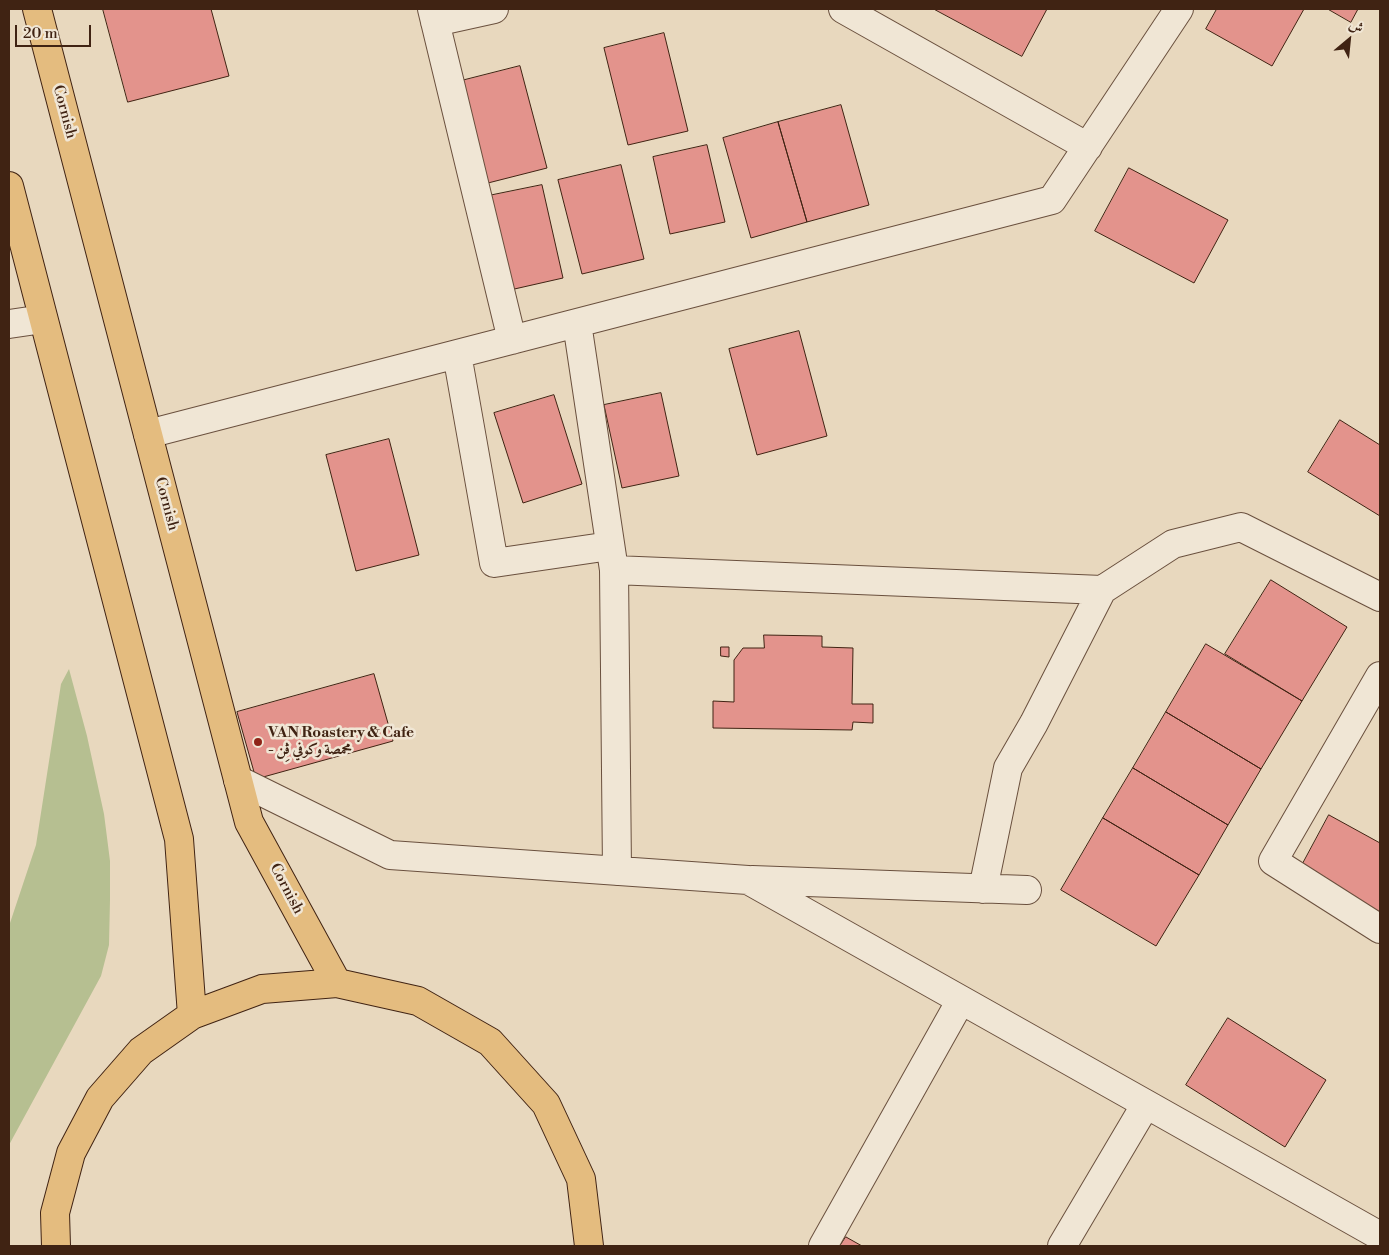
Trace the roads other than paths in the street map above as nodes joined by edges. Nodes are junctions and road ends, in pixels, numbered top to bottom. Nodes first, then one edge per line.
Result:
1 (37, 9) edge
2 (494, 9) edge
3 (843, 9) edge
4 (1179, 9) edge
5 (434, 15) edge
6 (1088, 147) junction
7 (9, 186) edge
8 (43, 319) junction
9 (577, 323) junction
10 (9, 324) edge
11 (512, 340) junction
12 (457, 354) junction
13 (148, 434) junction
14 (612, 558) junction
15 (1102, 590) junction
16 (1380, 597) edge
17 (1380, 676) edge
18 (238, 780) junction
19 (617, 871) junction
20 (748, 880) junction
21 (983, 888) junction
22 (1027, 890) dead end
23 (1380, 930) edge
24 (337, 983) junction
25 (961, 1000) junction
26 (192, 1014) junction
27 (1146, 1104) junction
28 (1380, 1236) edge
29 (56, 1246) edge
30 (589, 1246) edge
31 (823, 1246) edge
32 (1062, 1246) edge

1 - 13 main road, Cornish
2 - 5 street
3 - 6 street
4 - 6 street
5 - 11 street
6 - 9 street
7 - 8 main road
8 - 10 street
8 - 26 main road
9 - 11 street
9 - 14 street
11 - 12 street
12 - 13 street
12 - 14 street
13 - 18 main road, Cornish
14 - 15 street
14 - 19 street
15 - 16 street
15 - 21 street
17 - 23 street
18 - 19 street
18 - 24 main road, Cornish
19 - 20 street
20 - 21 street
20 - 25 street
21 - 22 street
24 - 26 main road
24 - 30 main road
25 - 27 street
25 - 31 street
26 - 29 main road
27 - 28 street
27 - 32 street

